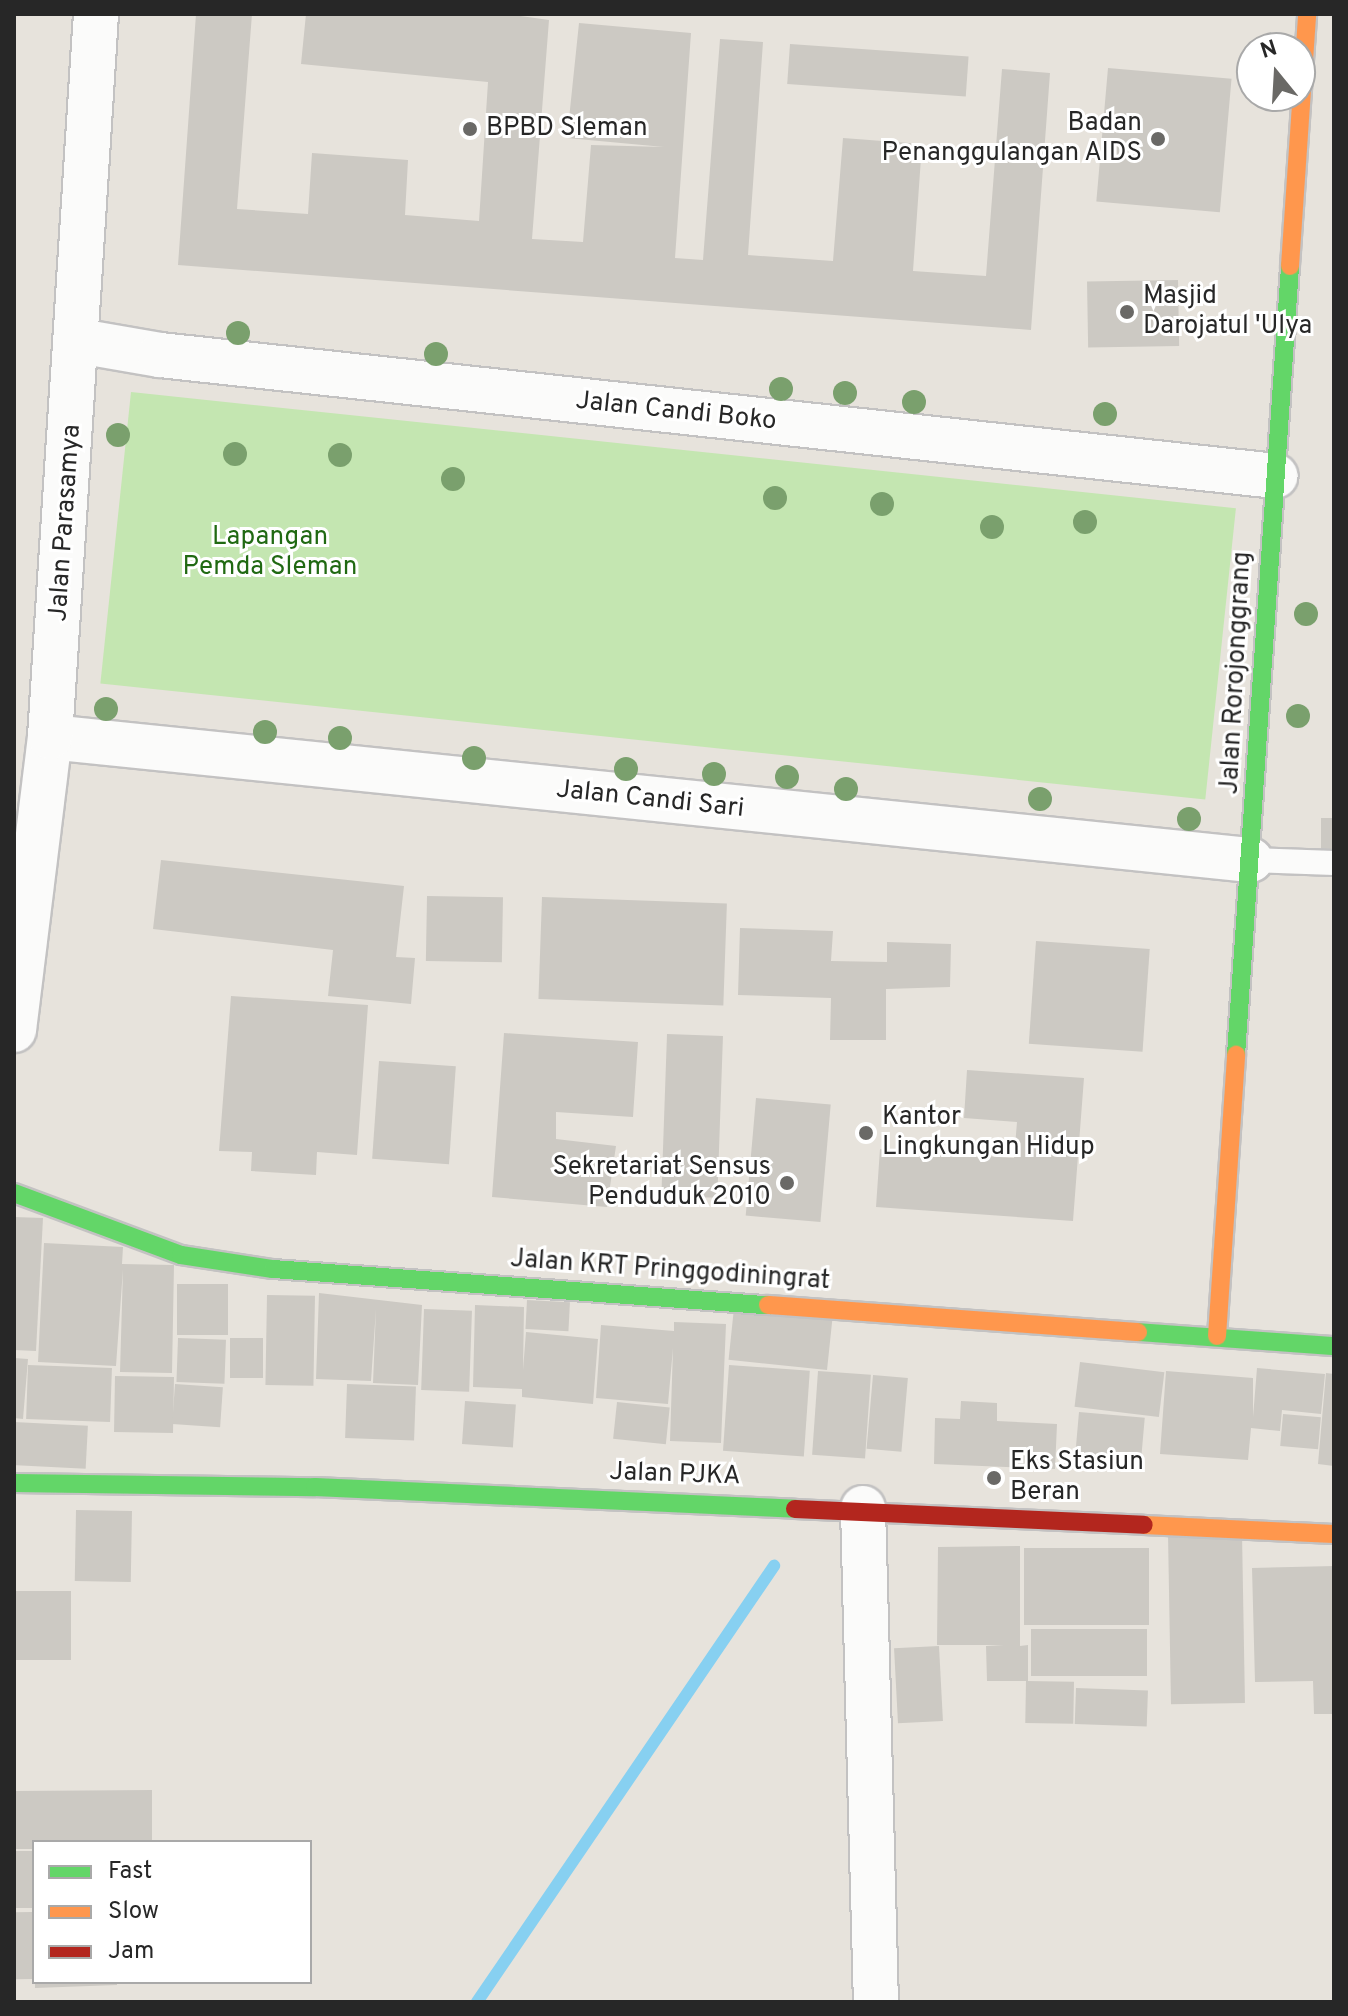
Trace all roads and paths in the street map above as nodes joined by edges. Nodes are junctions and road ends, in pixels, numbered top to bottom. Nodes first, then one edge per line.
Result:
1 (96, 14) edge
2 (1307, 14) edge
3 (79, 341) junction
4 (1275, 476) junction
5 (50, 737) junction
6 (1251, 860) junction
7 (1334, 863) edge
8 (14, 1030) edge
9 (14, 1193) edge
10 (1217, 1336) junction
11 (1334, 1346) edge
12 (14, 1483) edge
13 (863, 1508) junction
14 (1334, 1534) edge
15 (876, 2002) edge

1 - 3 street, Jalan Parasamya
2 - 4 main road, Jalan Rorojonggrang
3 - 4 street, Jalan Candi Boko
3 - 5 street, Jalan Parasamya
4 - 6 main road, Jalan Rorojonggrang
5 - 6 street, Jalan Candi Sari
5 - 8 street, Jalan Parasamya
6 - 7 lane
6 - 10 main road, Jalan Rorojonggrang
9 - 10 main road, Jalan KRT Pringgodiningrat
10 - 11 main road, Jalan KRT Pringgodiningrat
12 - 13 main road, Jalan PJKA
13 - 14 main road, Jalan PJKA
13 - 15 street

